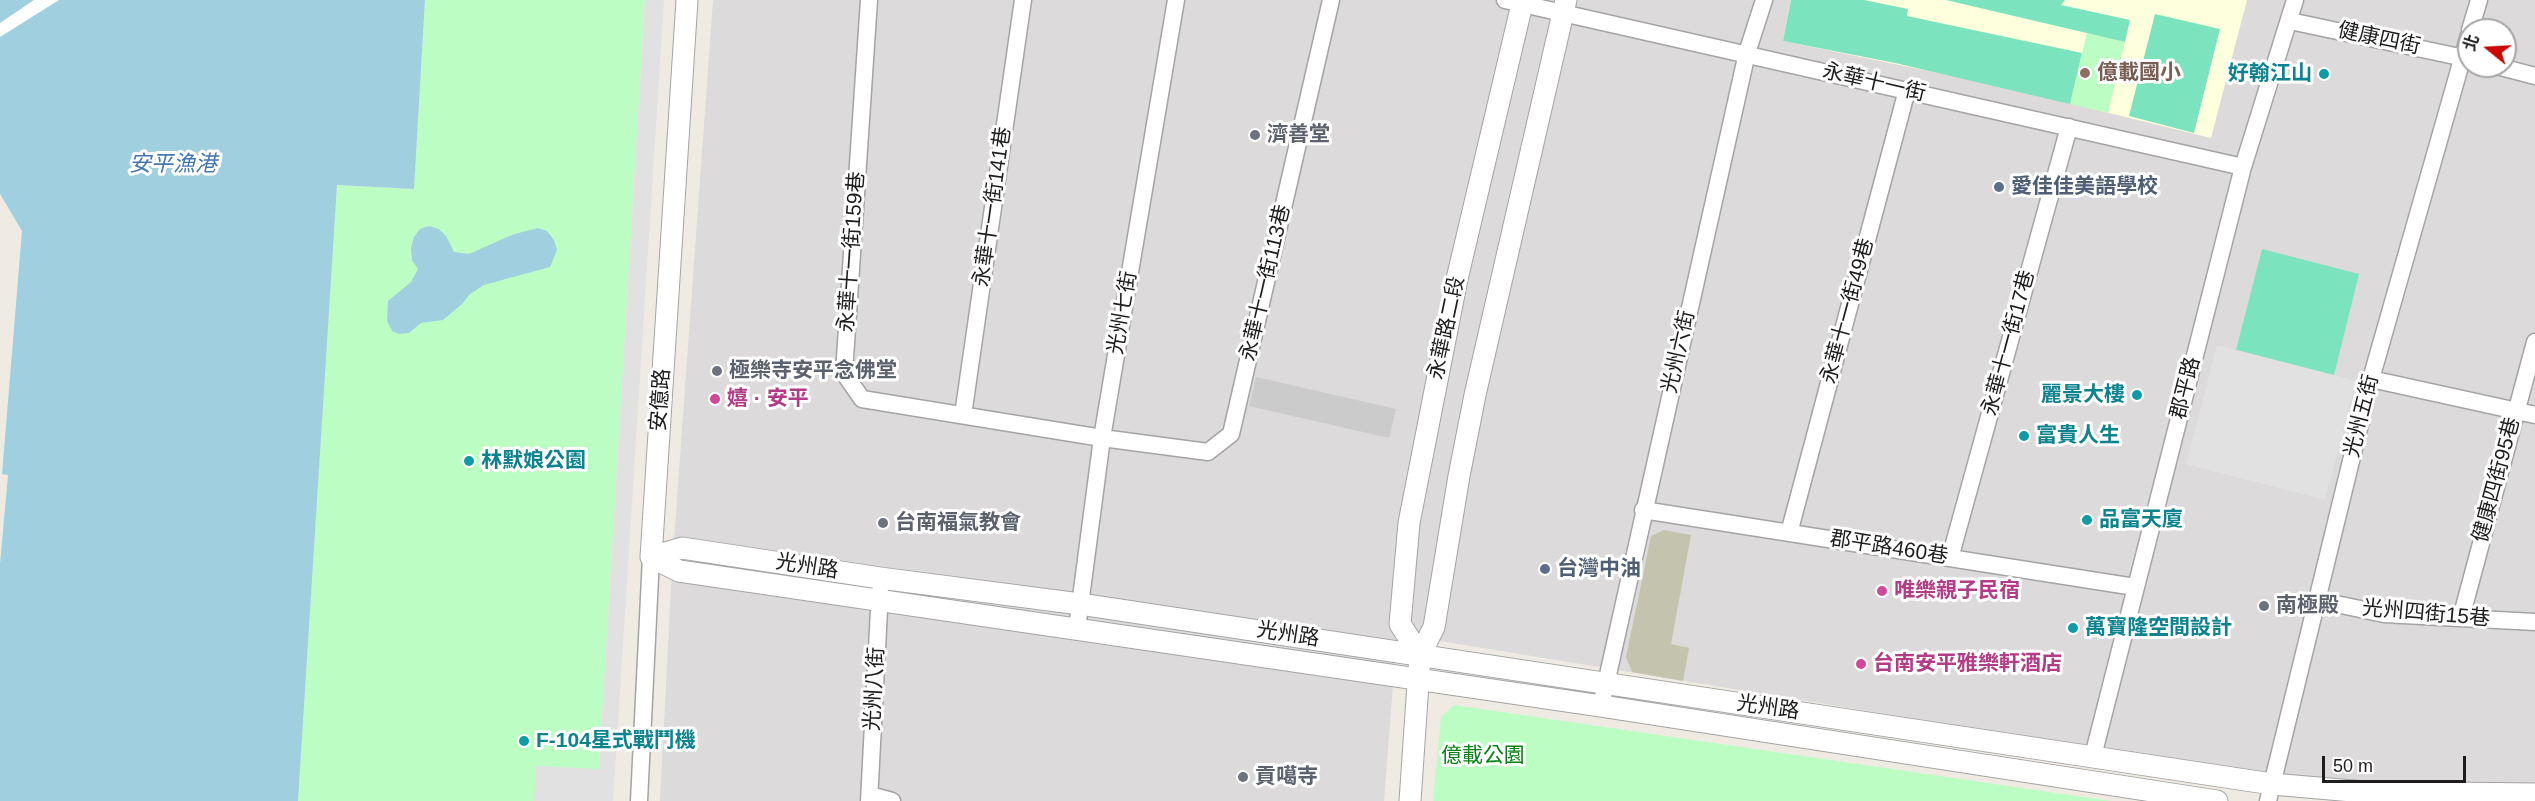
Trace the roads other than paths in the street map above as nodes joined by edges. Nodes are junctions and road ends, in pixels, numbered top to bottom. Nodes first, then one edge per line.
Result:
1 (687, 0) edge
2 (869, 0) edge
3 (1023, 0) edge
4 (1176, 0) edge
5 (1331, 0) edge
6 (1764, 0) edge
7 (2295, 0) edge
8 (2479, 0) edge
9 (1516, 1) edge
10 (1564, 7) edge
11 (2474, 18) edge
12 (2290, 21) junction
13 (1747, 53) junction
14 (2457, 56) edge
15 (2517, 71) edge
16 (2535, 76) edge
17 (2460, 78) edge
18 (1907, 90) junction
19 (2069, 128) junction
20 (2242, 167) junction
21 (2535, 342) edge
22 (2371, 379) junction
23 (2516, 411) junction
24 (963, 415) junction
25 (2535, 415) edge
26 (1102, 438) junction
27 (1643, 510) junction
28 (1789, 532) junction
29 (651, 557) junction
30 (1950, 558) junction
31 (880, 578) junction
32 (2135, 587) junction
33 (880, 600) junction
34 (2317, 600) junction
35 (1080, 604) junction
36 (2461, 618) junction
37 (2535, 622) edge
38 (1077, 628) junction
39 (1420, 656) junction
40 (1419, 681) junction
41 (1605, 684) junction
42 (1601, 706) junction
43 (2093, 756) junction
44 (2087, 780) junction
45 (2270, 792) edge
46 (2535, 794) edge
47 (870, 798) edge
48 (639, 801) edge
49 (892, 801) edge
50 (1410, 801) edge
51 (2217, 801) edge

1 - 29 street, 安億路
2 - 24 street, 永華十一街159巷
3 - 24 street, 永華十一街141巷
4 - 26 street, 光州七街
5 - 26 street, 永華十一街113巷
6 - 13 street, 光州六街
7 - 12 street, 郡平路
8 - 11 street
9 - 10 street, 永華十一街
9 - 39 street, 永華路二段
10 - 13 street, 永華十一街
10 - 39 street, 永華路二段
12 - 14 street, 健康四街
12 - 20 street, 郡平路
13 - 18 street, 永華十一街
13 - 27 street, 光州六街
15 - 16 street
17 - 22 street, 光州五街
18 - 19 street, 永華十一街
18 - 28 street, 永華十一街49巷
19 - 20 street, 永華十一街
19 - 30 street, 永華十一街17巷
20 - 32 street, 郡平路
21 - 23 street, 健康四街95巷
22 - 23 street
22 - 34 street, 光州五街
23 - 25 street
23 - 36 street, 健康四街95巷
24 - 26 street, 永華十一街159巷
26 - 35 street, 光州七街
27 - 28 street, 郡平路460巷
27 - 41 street, 光州六街
28 - 30 street, 郡平路460巷
29 - 31 street, 光州路
29 - 33 street, 光州路
29 - 48 street, 安億路
30 - 32 street, 郡平路460巷
31 - 33 street, 光州八街
31 - 35 street, 光州路
32 - 43 street, 郡平路
33 - 38 street, 光州路
33 - 47 street, 光州八街
34 - 36 street, 光州四街15巷
34 - 45 street, 光州五街
35 - 38 street, 光州七街
35 - 39 street, 光州路
36 - 37 street, 光州四街15巷
38 - 40 street, 光州路
39 - 40 street, 永華路二段
39 - 41 street, 光州路
40 - 42 street, 光州路
40 - 50 street, 永華路二段
41 - 42 street, 光州六街
41 - 43 street, 光州路
42 - 44 street, 光州路
43 - 44 street, 郡平路
43 - 45 street, 光州路
44 - 51 street, 光州路
45 - 46 street, 光州路
47 - 49 street

